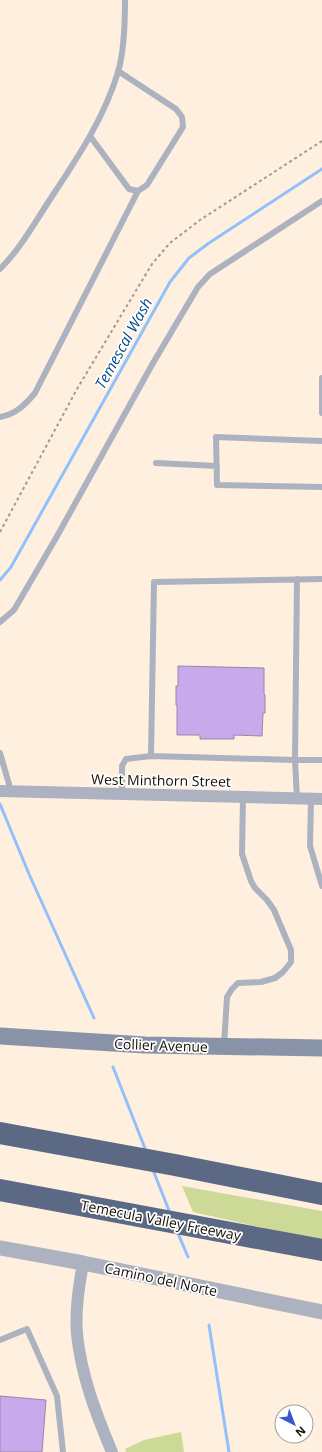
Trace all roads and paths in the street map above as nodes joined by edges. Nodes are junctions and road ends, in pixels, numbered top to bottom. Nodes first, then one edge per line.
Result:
1 (125, 0) edge
2 (118, 71) junction
3 (90, 136) junction
4 (322, 141) edge
5 (138, 191) junction
6 (322, 201) edge
7 (0, 269) edge
8 (322, 378) edge
9 (322, 414) edge
10 (0, 417) edge
11 (322, 441) edge
12 (156, 463) dead end
13 (217, 466) junction
14 (322, 487) edge
15 (0, 532) edge
16 (297, 579) junction
17 (322, 579) edge
18 (0, 622) edge
19 (0, 752) edge
20 (151, 756) junction
21 (295, 760) junction
22 (322, 760) edge
23 (11, 792) edge
24 (122, 794) junction
25 (243, 797) junction
26 (296, 799) junction
27 (317, 799) edge
28 (322, 886) edge
29 (0, 1036) edge
30 (224, 1046) junction
31 (322, 1048) edge
32 (0, 1133) edge
33 (0, 1190) edge
34 (322, 1194) edge
35 (0, 1248) edge
36 (322, 1250) edge
37 (83, 1263) junction
38 (322, 1312) edge
39 (0, 1340) edge
40 (63, 1452) edge
41 (112, 1452) edge

1 - 2 lane
2 - 3 lane
2 - 5 lane
3 - 5 lane
3 - 7 lane
4 - 15 path
5 - 10 lane
6 - 18 lane
8 - 9 lane
11 - 13 lane
12 - 13 lane
13 - 14 lane
16 - 17 lane
16 - 20 lane
16 - 21 lane
19 - 23 lane
20 - 21 lane
20 - 24 lane
21 - 22 lane
21 - 26 lane
23 - 24 street, West Minthorn Street
24 - 25 street, West Minthorn Street
25 - 26 street, West Minthorn Street
25 - 30 lane
26 - 27 street, West Minthorn Street
27 - 28 lane
29 - 30 main road, Collier Avenue
30 - 31 main road, Collier Avenue
32 - 34 highway
33 - 36 highway, Temecula Valley Freeway
35 - 37 street, Camino del Norte
37 - 38 street, Camino del Norte
37 - 41 street
39 - 40 lane

